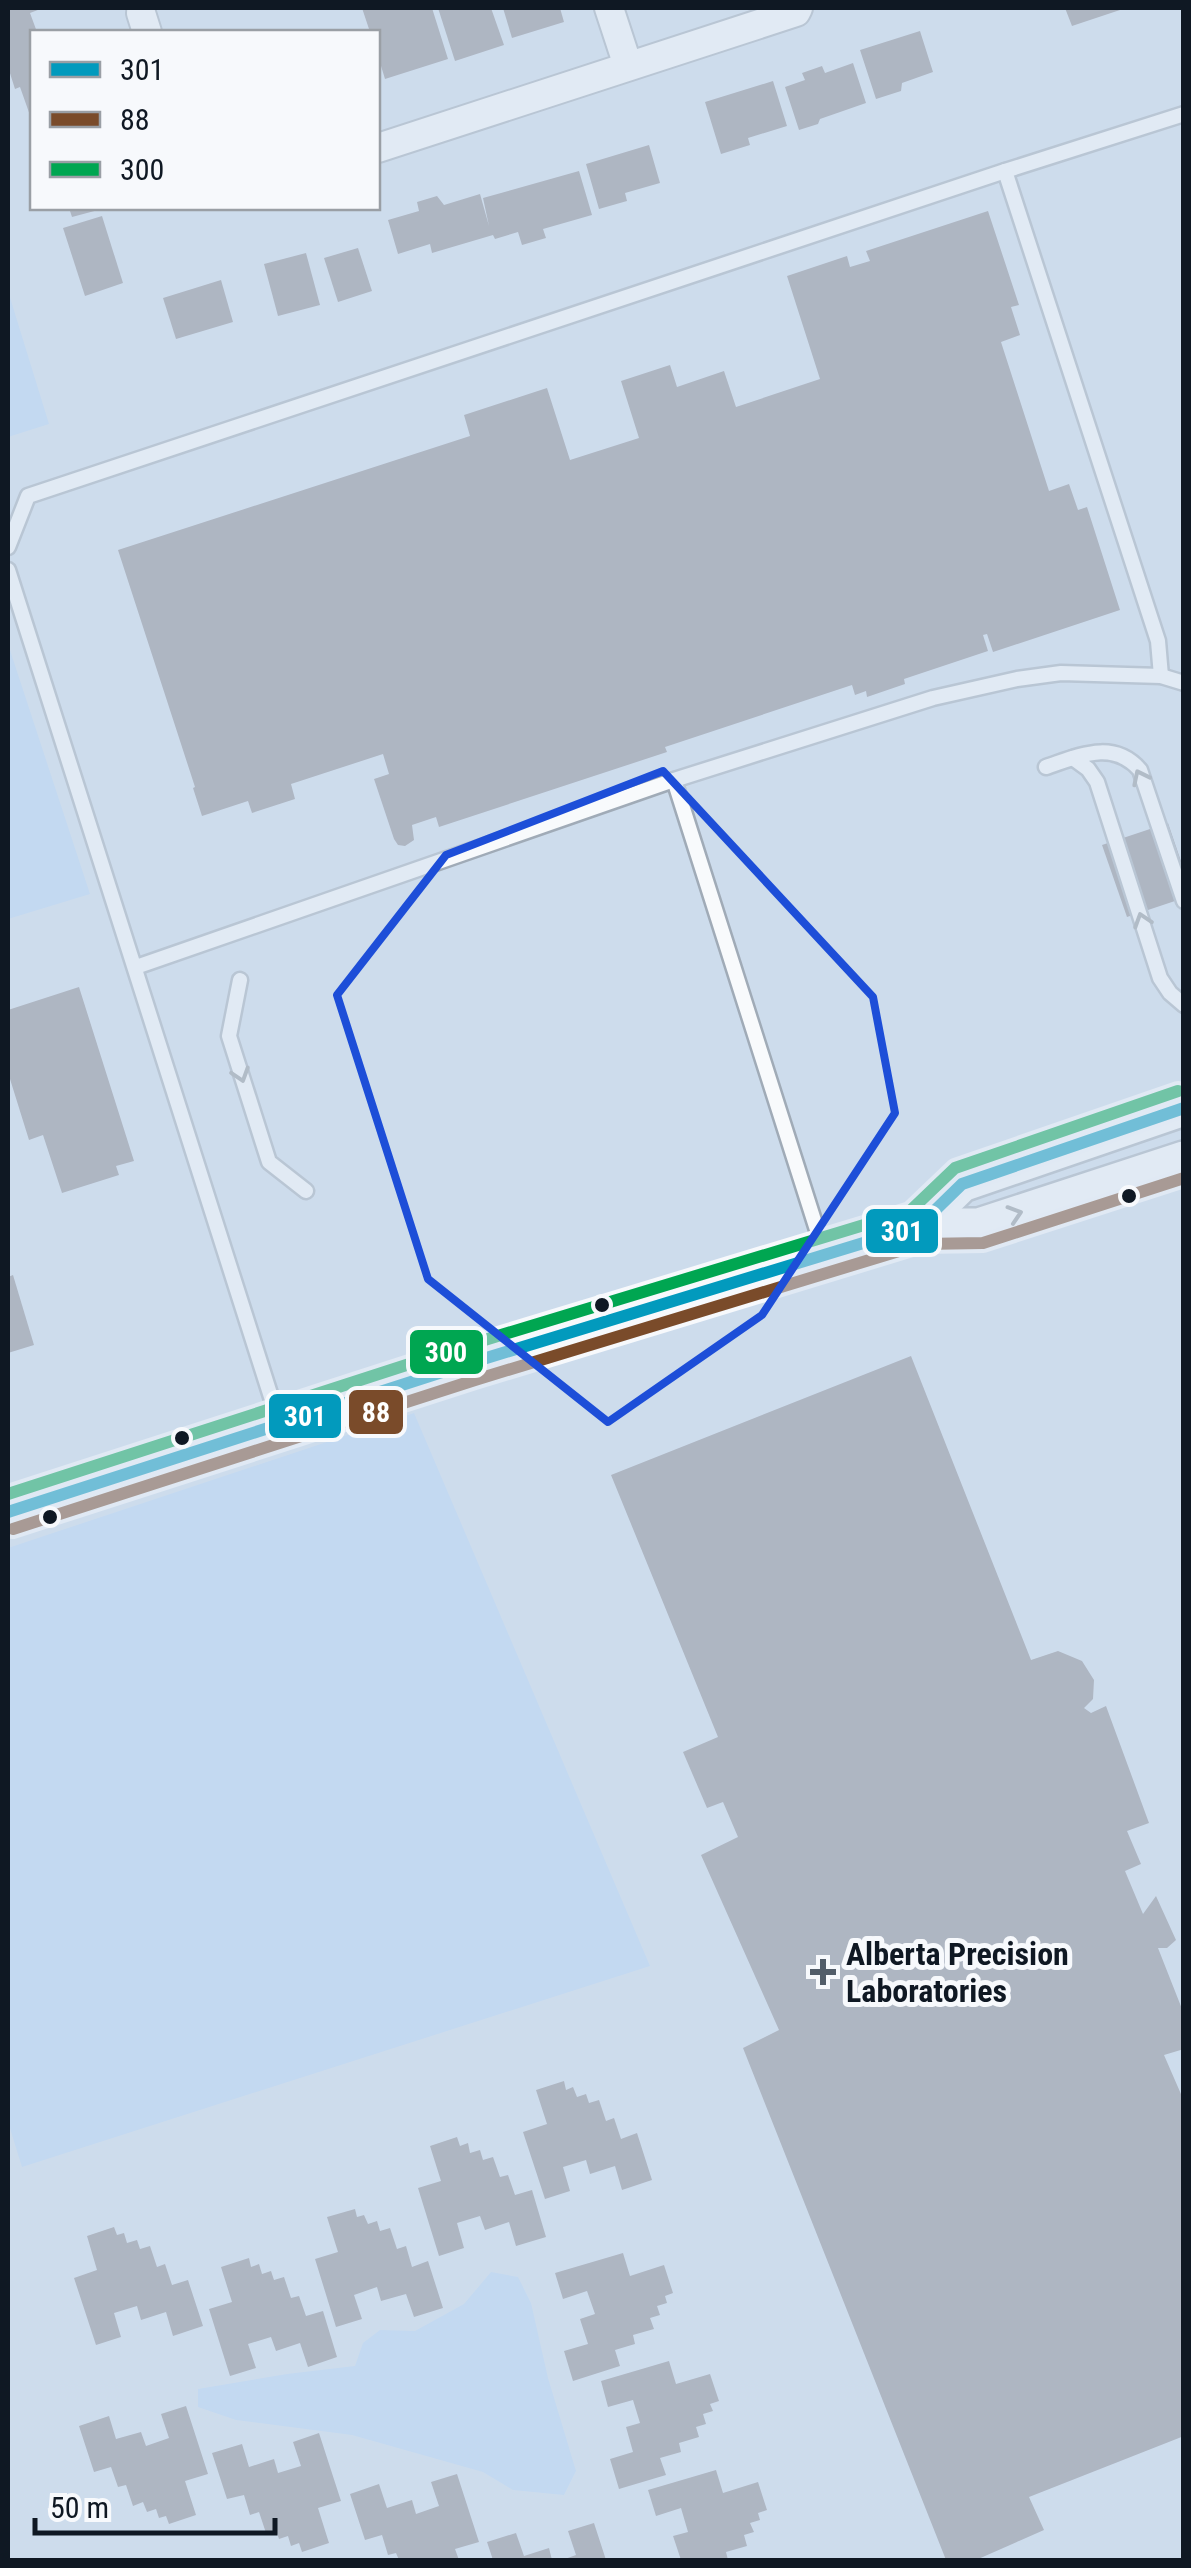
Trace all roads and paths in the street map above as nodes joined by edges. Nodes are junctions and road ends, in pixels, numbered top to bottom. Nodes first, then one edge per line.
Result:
1 (610, 8) edge
2 (798, 8) edge
3 (628, 66) junction
4 (1184, 114) edge
5 (380, 147) edge
6 (1005, 171) junction
7 (8, 547) edge
8 (8, 570) edge
9 (1161, 676) junction
10 (1184, 683) edge
11 (1073, 758) junction
12 (1046, 767) dead end
13 (674, 780) junction
14 (1184, 902) edge
15 (136, 966) junction
16 (240, 980) dead end
17 (1184, 1006) edge
18 (1184, 1108) edge
19 (1184, 1159) edge
20 (306, 1191) dead end
21 (919, 1226) junction
22 (826, 1256) junction
23 (280, 1424) junction
24 (8, 1512) edge

1 - 3 street
2 - 3 street
3 - 5 street
4 - 6 lane
6 - 7 lane
6 - 9 lane
8 - 15 lane
9 - 10 lane
9 - 13 lane
11 - 12 lane
14 -> 11 lane
17 -> 11 lane
13 - 15 lane
13 - 22 lane
15 - 23 lane
16 -> 20 lane
18 - 21 street
21 -> 19 street
21 - 22 street
22 - 23 street
23 - 24 street

